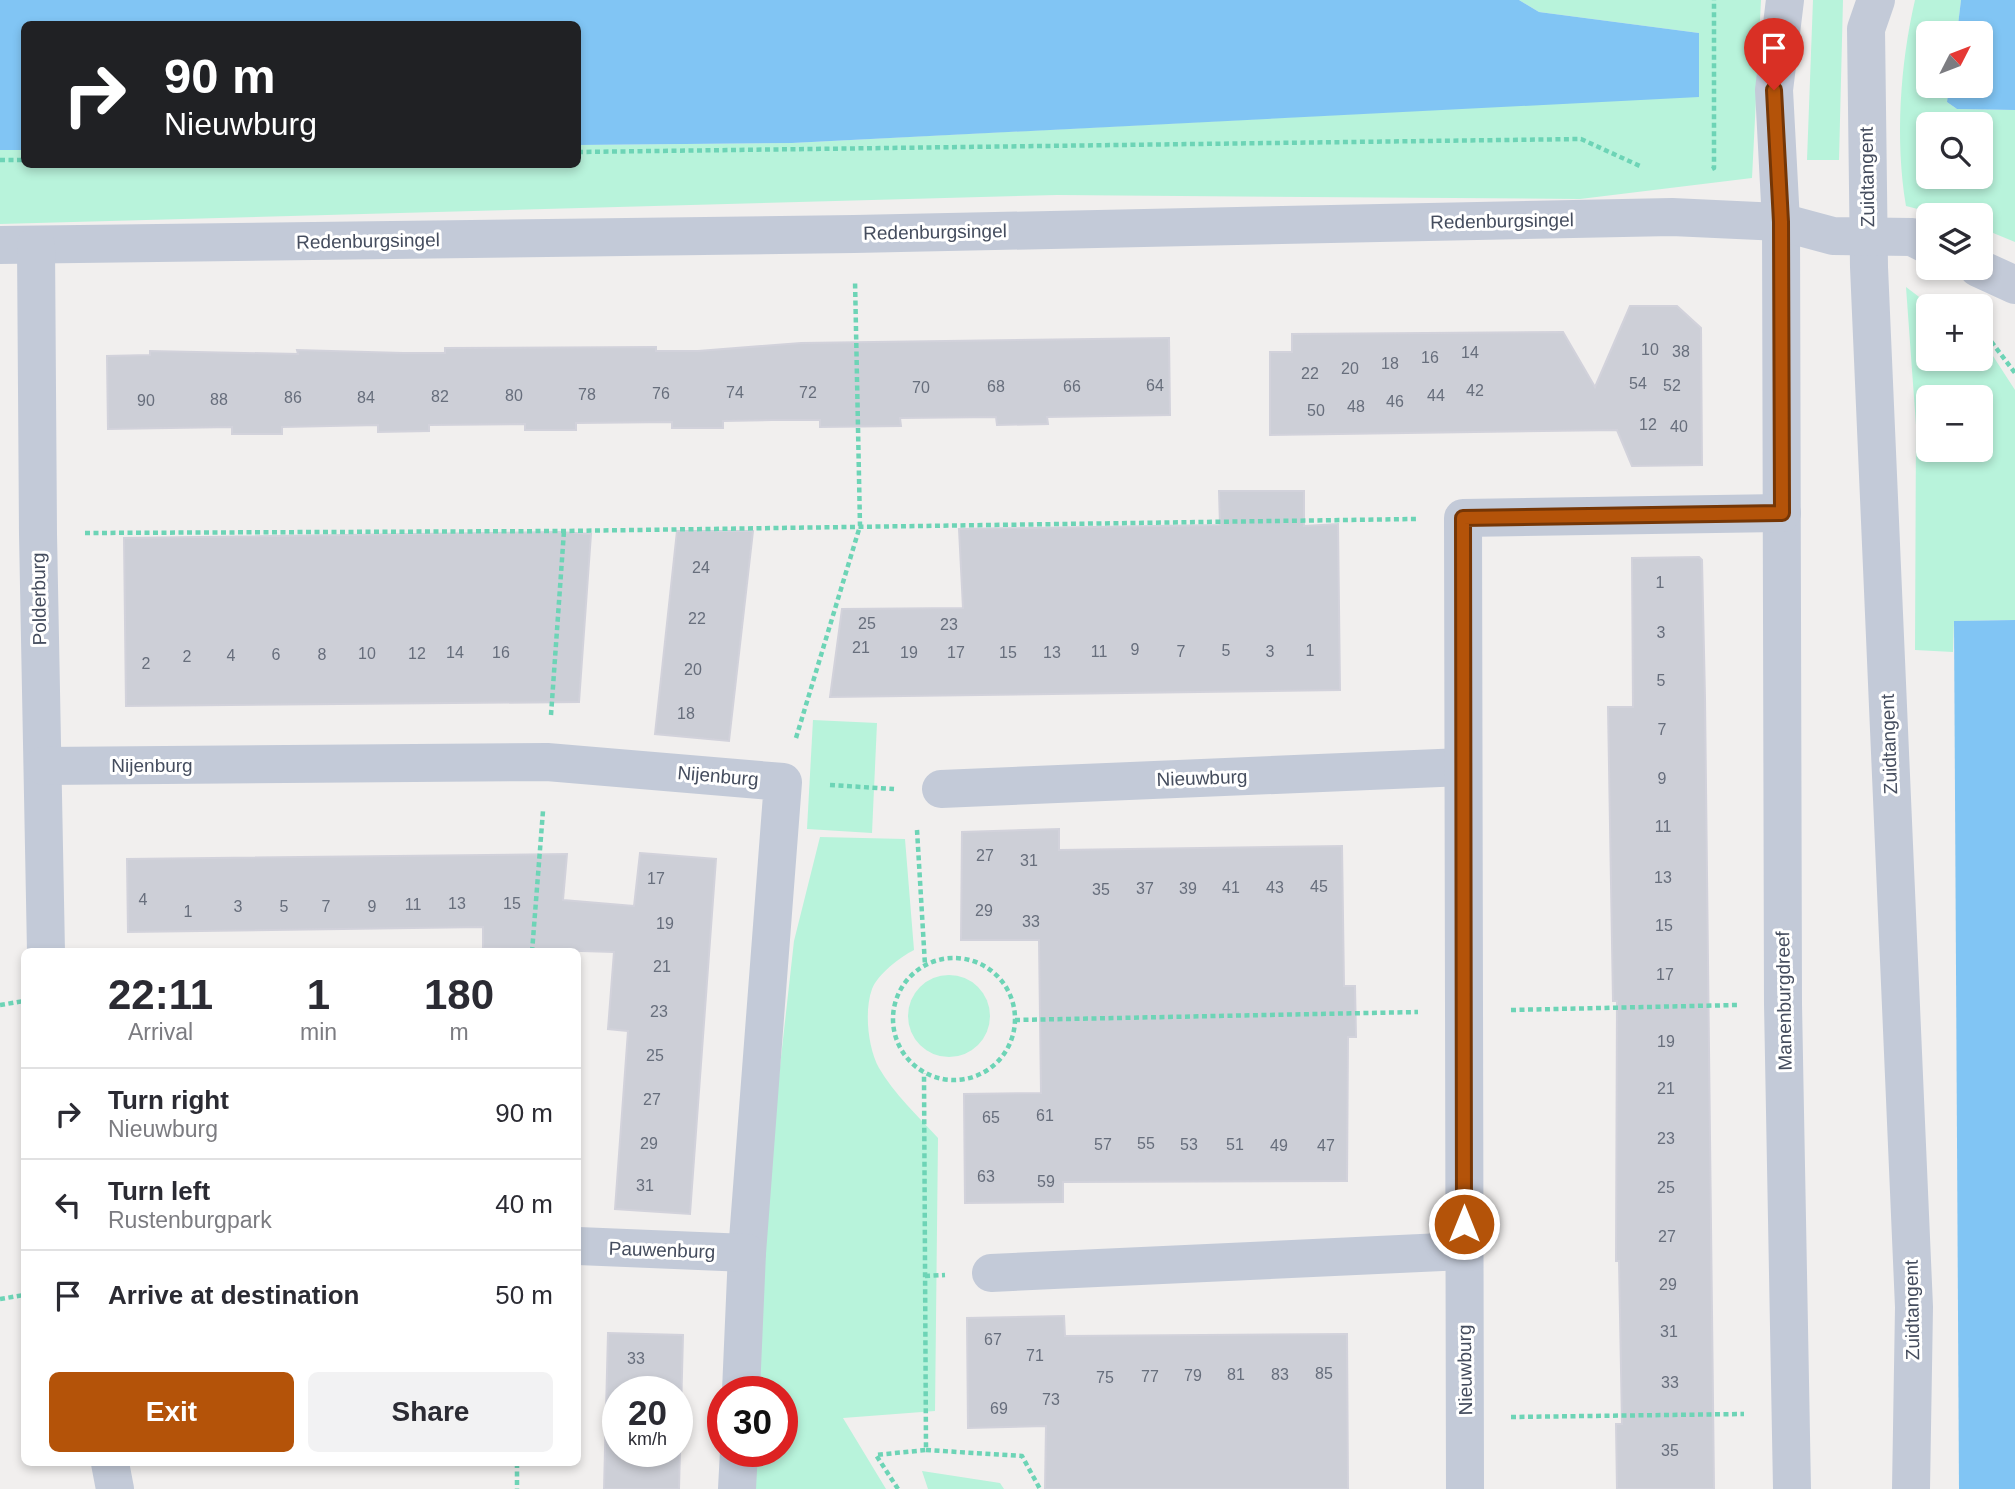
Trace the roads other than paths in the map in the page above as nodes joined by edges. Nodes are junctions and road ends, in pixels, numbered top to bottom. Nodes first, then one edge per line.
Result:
1 (1785, 0) edge
2 (1876, 0) edge
3 (1781, 222) junction
4 (1868, 234) junction
5 (1916, 239) edge
6 (18, 245) edge
7 (1993, 275) edge
8 (2015, 285) edge
9 (1782, 513) junction
10 (43, 766) junction
11 (1463, 767) junction
12 (928, 790) road end
13 (46, 948) edge
14 (581, 1246) edge
15 (1464, 1251) junction
16 (747, 1253) junction
17 (991, 1273) dead end
18 (742, 1376) edge
19 (111, 1466) edge
20 (738, 1467) edge
21 (115, 1489) edge
22 (737, 1489) edge
23 (1465, 1489) edge
24 (1792, 1489) edge
25 (1911, 1489) edge

1 - 3 street, Manenburgdreef
2 - 4 street, Zuidtangent
3 - 4 street, Redenburgsingel
3 - 6 street, Redenburgsingel
3 - 9 street, Manenburgdreef
4 - 5 street, Redenburgsingel
4 - 25 street, Zuidtangent
6 - 10 street, Polderburg
7 - 8 street
9 - 11 street, Nieuwburg
9 - 24 street, Manenburgdreef
10 - 13 street, Polderburg
10 - 16 street, Nijenburg
11 - 12 street, Nieuwburg
11 - 15 street, Nieuwburg
14 - 16 street, Pauwenburg
15 - 17 street
15 - 23 street, Nieuwburg
16 - 18 street, Nijenburg
19 - 21 street
20 - 22 street

